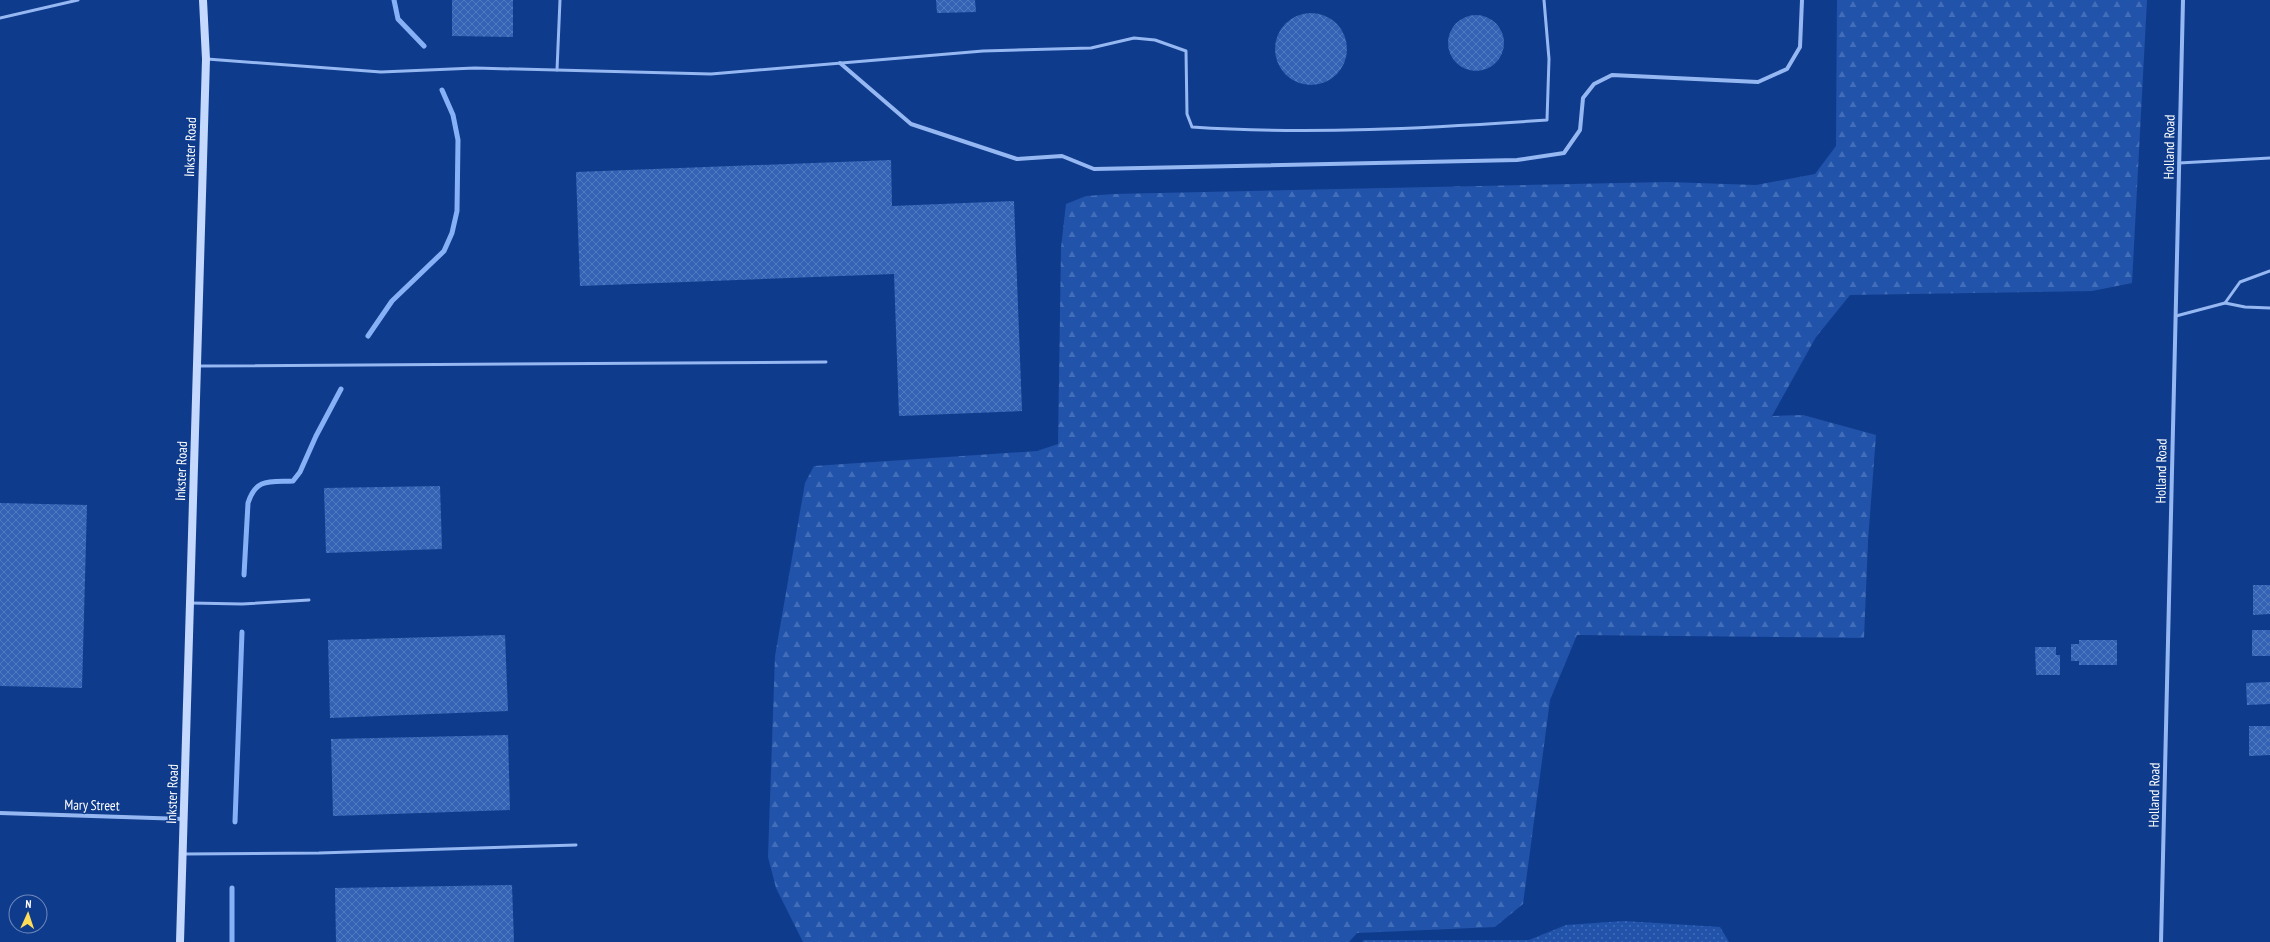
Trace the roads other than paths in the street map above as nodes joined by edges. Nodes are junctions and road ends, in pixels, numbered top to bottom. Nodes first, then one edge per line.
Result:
1 (78, 0) edge
2 (203, 0) edge
3 (560, 0) edge
4 (1544, 0) edge
5 (1802, 0) edge
6 (2183, 0) edge
7 (0, 18) edge
8 (206, 59) junction
9 (840, 63) junction
10 (557, 70) junction
11 (2270, 158) edge
12 (2180, 163) junction
13 (2270, 272) edge
14 (2225, 303) junction
15 (2270, 308) edge
16 (2176, 316) junction
17 (826, 362) dead end
18 (197, 366) junction
19 (309, 600) dead end
20 (190, 603) junction
21 (0, 813) edge
22 (184, 819) junction
23 (576, 845) dead end
24 (183, 854) junction
25 (180, 942) edge
26 (2161, 942) edge

1 - 7 lane
2 - 8 street, Inkster Road
3 - 10 lane
4 - 9 lane
5 - 9 street
6 - 12 street, Holland Road
8 - 10 lane
8 - 18 street, Inkster Road
9 - 10 lane
11 - 12 lane
12 - 16 street, Holland Road
13 - 14 lane
14 - 15 lane
14 - 16 lane
16 - 26 street, Holland Road
17 - 18 lane
18 - 20 street, Inkster Road
19 - 20 lane
20 - 22 street, Inkster Road
21 - 22 street, Mary Street
22 - 24 street, Inkster Road
23 - 24 lane
24 - 25 street, Inkster Road

